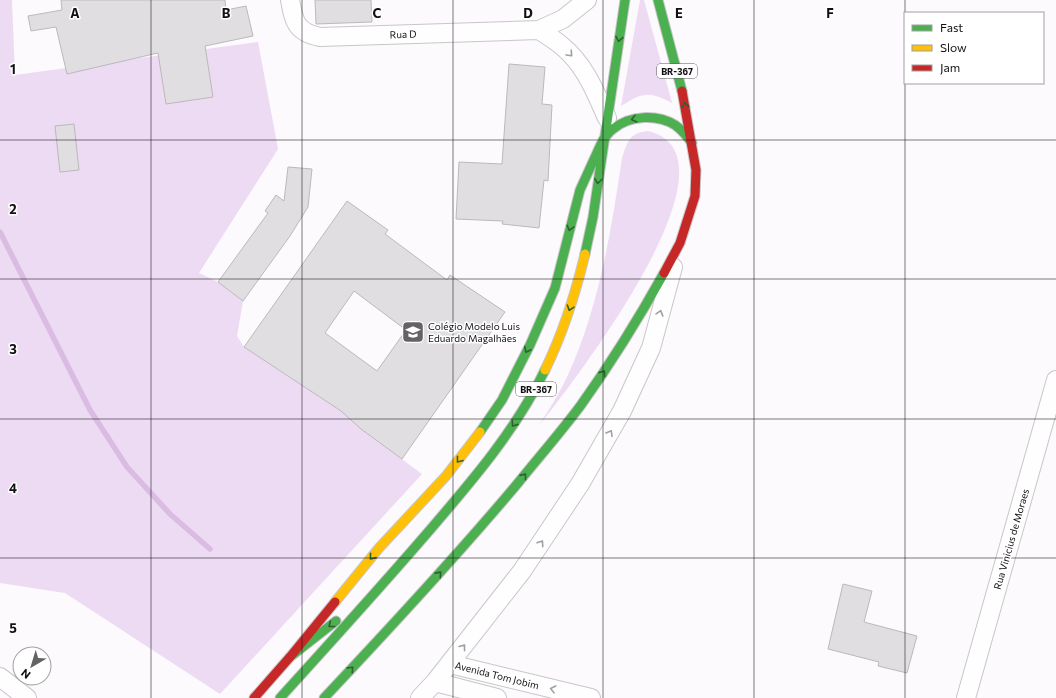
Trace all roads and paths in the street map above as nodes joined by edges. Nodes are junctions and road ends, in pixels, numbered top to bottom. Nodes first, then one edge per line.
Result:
1 (290, 0) edge
2 (587, 0) edge
3 (625, 0) edge
4 (658, 0) edge
5 (539, 30) junction
6 (607, 118) junction
7 (603, 140) junction
8 (692, 143) junction
9 (680, 243) junction
10 (1056, 380) edge
11 (384, 583) junction
12 (290, 657) junction
13 (450, 664) junction
14 (0, 677) edge
15 (435, 682) junction
16 (15, 694) edge
17 (254, 698) edge
18 (280, 698) edge
19 (324, 698) edge
20 (420, 698) edge
21 (497, 698) edge
22 (591, 698) edge
23 (966, 698) edge

1 - 5 street, Rua D
2 - 5 street, Rua D
3 -> 6 main road, BR-367
8 -> 4 main road, BR-367
5 -> 6 street
6 - 7 main road, BR-367
8 -> 7 main road
7 -> 11 main road, BR-367
7 -> 12 main road
8 - 9 main road, BR-367
13 -> 9 street
19 -> 9 main road, BR-367
10 - 23 street, Rua Vinicius de Moraes
11 -> 12 main road
11 - 18 main road, BR-367
12 - 17 main road
13 - 15 street
22 -> 13 street, Avenida Tom Jobim
14 - 16 street
15 - 20 street
15 - 21 street

